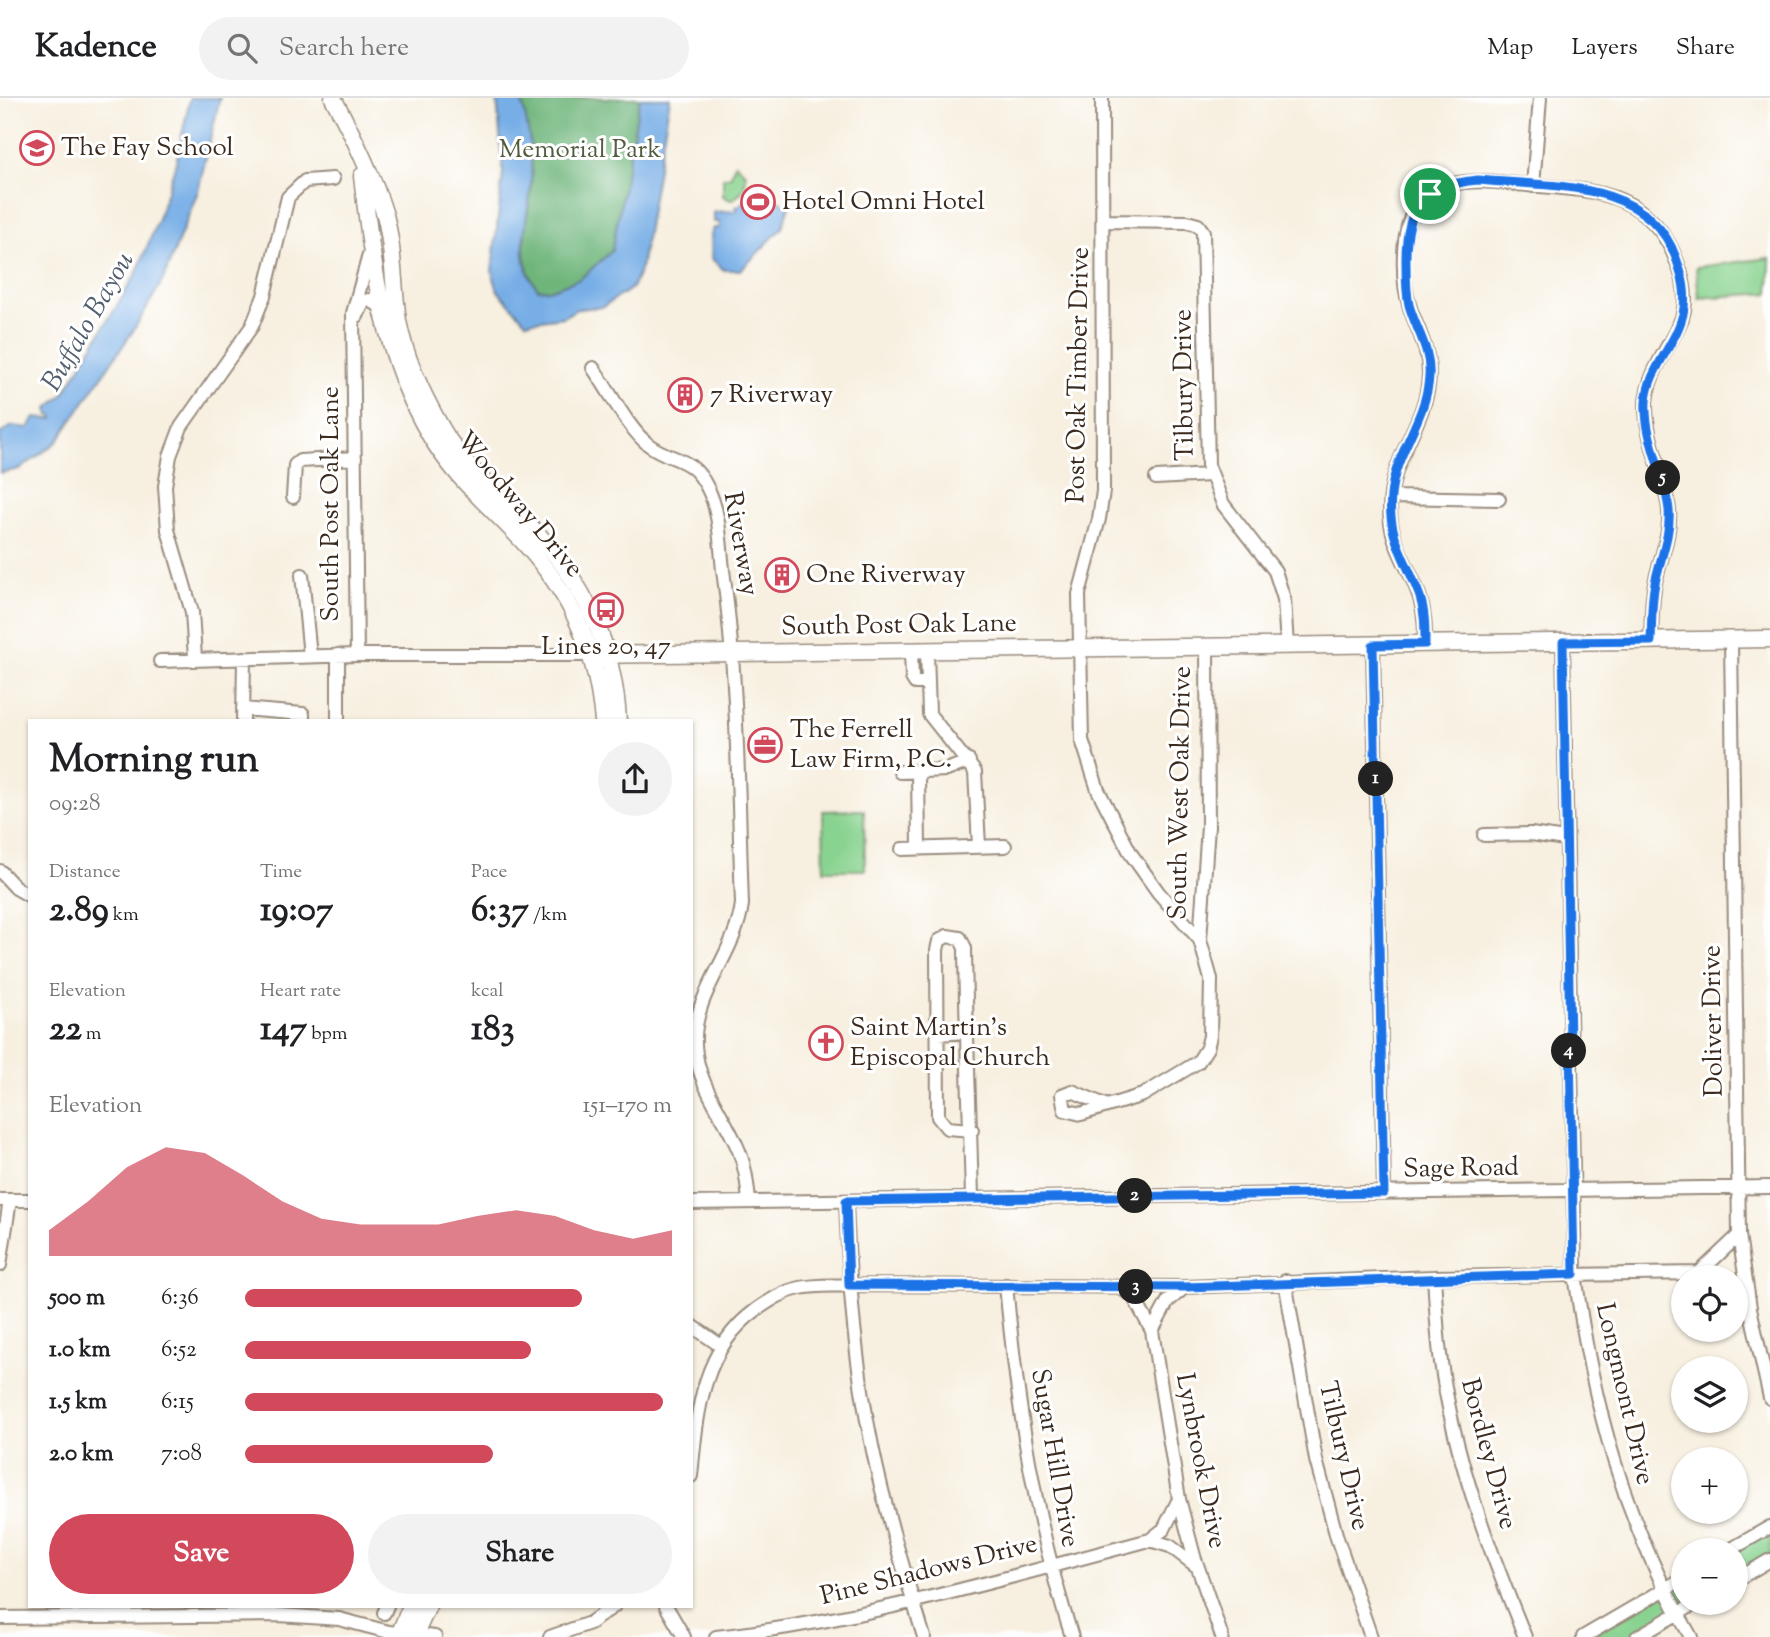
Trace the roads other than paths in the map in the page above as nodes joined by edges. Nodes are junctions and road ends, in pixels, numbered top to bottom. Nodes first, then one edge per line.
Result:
1 (333, 98) edge
2 (1102, 98) edge
3 (1540, 98) edge
4 (360, 158) junction
5 (333, 179) dead end
6 (1533, 186) junction
7 (1103, 221) junction
8 (370, 245) junction
9 (381, 307) junction
10 (355, 326) junction
11 (395, 336) junction
12 (593, 368) dead end
13 (355, 458) junction
14 (1210, 475) junction
15 (1156, 478) dead end
16 (293, 497) dead end
17 (1391, 497) junction
18 (1499, 499) dead end
19 (506, 514) junction
20 (302, 575) dead end
21 (1770, 639) edge
22 (1731, 640) junction
23 (1651, 641) junction
24 (1563, 642) junction
25 (1425, 644) junction
26 (1373, 645) junction
27 (1287, 646) junction
28 (1207, 647) junction
29 (1080, 649) junction
30 (919, 651) junction
31 (734, 653) junction
32 (357, 654) junction
33 (338, 655) junction
34 (591, 655) junction
35 (609, 655) junction
36 (628, 655) junction
37 (310, 656) junction
38 (244, 658) junction
39 (195, 659) junction
40 (160, 661) dead end
41 (617, 702) junction
42 (243, 715) edge
43 (303, 719) edge
44 (338, 719) edge
45 (603, 719) edge
46 (618, 719) edge
47 (969, 761) junction
48 (900, 772) dead end
49 (918, 772) junction
50 (1565, 833) junction
51 (1484, 835) dead end
52 (979, 846) junction
53 (1005, 846) dead end
54 (919, 848) junction
55 (902, 849) dead end
56 (0, 871) edge
57 (28, 895) edge
58 (1200, 940) junction
59 (966, 1032) junction
60 (938, 1034) junction
61 (1105, 1105) dead end
62 (972, 1130) junction
63 (1770, 1187) edge
64 (1739, 1188) junction
65 (1572, 1191) junction
66 (1384, 1193) junction
67 (972, 1198) junction
68 (5, 1200) edge
69 (28, 1200) edge
70 (749, 1201) junction
71 (846, 1201) junction
72 (693, 1203) edge
73 (1739, 1235) junction
74 (0, 1265) edge
75 (1707, 1265) edge
76 (1671, 1273) edge
77 (1574, 1274) junction
78 (1434, 1277) junction
79 (1285, 1281) junction
80 (849, 1285) junction
81 (1006, 1285) junction
82 (1119, 1287) junction
83 (1185, 1287) junction
84 (1750, 1308) joint
85 (693, 1326) edge
86 (1152, 1331) junction
87 (721, 1346) junction
88 (1770, 1398) edge
89 (693, 1454) edge
90 (1179, 1499) junction
91 (1770, 1527) edge
92 (1150, 1540) junction
93 (1748, 1540) edge
94 (1770, 1560) edge
95 (1051, 1566) junction
96 (1198, 1569) junction
97 (1748, 1573) edge
98 (1671, 1586) edge
99 (1665, 1589) junction
100 (913, 1600) junction
101 (1671, 1602) edge
102 (411, 1608) edge
103 (427, 1608) edge
104 (610, 1608) edge
105 (667, 1608) edge
106 (279, 1611) edge
107 (135, 1612) edge
108 (1675, 1615) edge
109 (1678, 1615) edge
110 (0, 1618) edge
111 (779, 1634) edge
112 (406, 1636) edge
113 (435, 1637) edge
114 (550, 1637) edge
115 (684, 1637) edge
116 (716, 1637) edge
117 (924, 1637) edge
118 (1072, 1637) edge
119 (1222, 1637) edge
120 (1371, 1637) edge
121 (1525, 1637) edge
122 (1583, 1637) edge
123 (1637, 1637) edge
124 (1691, 1637) edge

1 - 4 main road, Woodway Drive
2 - 7 street, Post Oak Timber Drive
3 - 6 street
4 - 8 main road, Woodway Drive
4 - 11 main road, Woodway Drive
5 - 39 street
6 - 17 street
6 - 23 street
7 - 14 street, Tilbury Drive
7 - 29 street, Post Oak Timber Drive
8 - 9 main road, Woodway Drive
8 - 10 street, South Post Oak Lane
9 - 10 street
9 - 11 main road, Woodway Drive
10 - 13 street, South Post Oak Lane
11 - 19 main road, Woodway Drive
12 - 31 street, Riverway
13 - 16 street
13 - 32 street, South Post Oak Lane
14 - 15 street
14 - 27 street, Tilbury Drive
17 - 18 street
17 - 25 street
19 - 34 main road, Woodway Drive
19 - 35 main road, Woodway Drive
20 - 37 street
21 - 22 main road, South Post Oak Lane
22 - 23 main road, South Post Oak Lane
22 - 64 street, Doliver Drive
23 - 24 main road, South Post Oak Lane
24 - 25 main road, South Post Oak Lane
24 - 50 street, Longmont Drive
25 - 26 main road, South Post Oak Lane
26 - 27 main road, South Post Oak Lane
26 - 66 street
27 - 28 main road, South Post Oak Lane
28 - 29 main road, South Post Oak Lane
28 - 58 street, South West Oak Drive
29 - 30 main road, South Post Oak Lane
29 - 58 street, Post Oak Timber Drive
30 - 31 main road, South Post Oak Lane
30 - 47 street
31 - 36 main road, South Post Oak Lane
31 - 70 street, Riverway
32 - 33 street
32 - 34 street, South Post Oak Lane
33 - 37 street
33 - 44 street
34 - 35 main road, South Post Oak Lane
34 - 45 main road, Woodway Drive
35 - 36 main road, South Post Oak Lane
35 - 41 main road, Woodway Drive
36 - 41 main road
37 - 38 street
38 - 39 street
38 - 42 street
39 - 40 street
41 - 46 main road, Woodway Drive
42 - 43 street
47 - 49 street
47 - 52 street
48 - 49 street
49 - 54 street
50 - 51 street
50 - 65 street, Longmont Drive
52 - 53 street
52 - 54 street
54 - 55 street
56 - 57 street
58 - 61 street
59 - 60 street
59 - 60 street
59 - 62 street
60 - 62 street
62 - 67 street
63 - 64 street, Sage Road
64 - 65 street, Sage Road
64 - 73 street, Doliver Drive
65 - 66 street, Sage Road
65 - 77 street, Longmont Drive
66 - 67 street, Sage Road
67 - 71 street, Sage Road
68 - 69 street
68 - 74 street
70 - 71 street, Sage Road
70 - 72 street, Sage Road
71 - 80 street
73 - 75 street
73 - 84 street, Doliver Drive
76 - 77 street
77 - 78 street
77 - 99 street, Longmont Drive
78 - 79 street
78 - 121 street, Bordley Drive
79 - 83 street
79 - 120 street, Tilbury Drive
80 - 81 street
80 - 87 street
80 - 100 street
81 - 82 street
81 - 95 street, Sugar Hill Drive
82 - 83 street
82 - 86 street, Lynbrook Drive
83 - 86 street
84 - 88 street, Doliver Drive
85 - 87 street
86 - 90 street, Lynbrook Drive
87 - 89 street
90 - 92 street
90 - 96 street, Lynbrook Drive
91 - 93 street
92 - 95 street, Pine Shadows Drive
92 - 96 street
94 - 97 street
95 - 100 street, Pine Shadows Drive
95 - 118 street, Sugar Hill Drive
96 - 119 street, Lynbrook Drive
98 - 99 street
99 - 101 street, Longmont Drive
99 - 122 street
100 - 111 street, Pine Shadows Drive
100 - 117 street
102 - 112 main road
103 - 112 main road
104 - 114 street
105 - 115 street
106 - 107 street
106 - 112 street
107 - 110 street
108 - 123 street
109 - 124 street, Longmont Drive
111 - 116 street, Pine Shadows Drive
112 - 113 street

